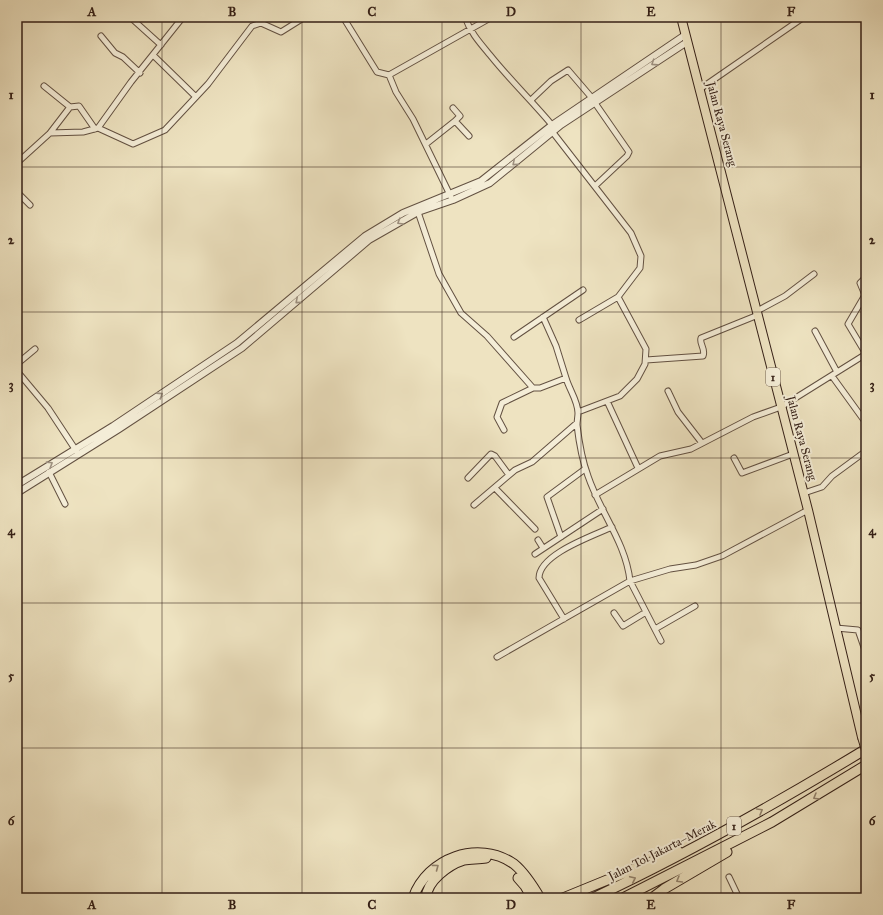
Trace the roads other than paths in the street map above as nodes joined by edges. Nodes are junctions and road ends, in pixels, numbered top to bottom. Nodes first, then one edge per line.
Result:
1 (130, 17) edge
2 (184, 17) edge
3 (305, 17) edge
4 (344, 17) edge
5 (465, 17) edge
6 (492, 17) edge
7 (681, 17) edge
8 (804, 17) edge
9 (470, 31) junction
10 (102, 36) dead end
11 (686, 39) junction
12 (161, 45) junction
13 (153, 55) junction
14 (140, 73) junction
15 (389, 75) junction
16 (44, 86) dead end
17 (700, 89) junction
18 (196, 97) junction
19 (531, 100) junction
20 (593, 100) junction
21 (70, 107) junction
22 (453, 108) dead end
23 (455, 121) junction
24 (97, 128) junction
25 (551, 128) junction
26 (50, 133) junction
27 (469, 136) dead end
28 (426, 144) junction
29 (17, 163) edge
30 (595, 186) junction
31 (17, 192) edge
32 (452, 198) junction
33 (30, 205) dead end
34 (418, 212) junction
35 (814, 274) dead end
36 (866, 277) edge
37 (583, 290) dead end
38 (618, 297) junction
39 (758, 313) junction
40 (543, 317) junction
41 (579, 320) dead end
42 (815, 331) dead end
43 (514, 337) dead end
44 (34, 349) dead end
45 (866, 354) edge
46 (646, 360) junction
47 (17, 364) edge
48 (17, 371) edge
49 (834, 374) junction
50 (566, 378) junction
51 (533, 388) junction
52 (668, 391) dead end
53 (607, 401) junction
54 (781, 406) junction
55 (578, 412) junction
56 (866, 422) edge
57 (577, 423) junction
58 (504, 430) dead end
59 (702, 443) junction
60 (76, 451) junction
61 (866, 451) edge
62 (793, 454) junction
63 (734, 458) dead end
64 (585, 468) junction
65 (638, 468) junction
66 (49, 472) junction
67 (509, 475) junction
68 (468, 478) dead end
69 (17, 485) edge
70 (495, 488) junction
71 (17, 493) edge
72 (804, 493) junction
73 (595, 495) junction
74 (65, 504) dead end
75 (474, 505) dead end
76 (604, 510) junction
77 (808, 510) junction
78 (612, 527) junction
79 (535, 529) dead end
80 (561, 537) junction
81 (538, 540) dead end
82 (543, 548) junction
83 (535, 554) dead end
84 (630, 581) junction
85 (695, 606) dead end
86 (646, 612) junction
87 (614, 613) dead end
88 (564, 619) junction
89 (836, 628) junction
90 (655, 629) junction
91 (661, 641) dead end
92 (866, 652) edge
93 (497, 657) dead end
94 (866, 750) edge
95 (866, 765) edge
96 (772, 822) junction
97 (713, 837) junction
98 (730, 877) dead end
99 (413, 898) edge
100 (426, 898) edge
101 (532, 898) edge
102 (540, 898) edge
103 (563, 898) edge
104 (593, 898) edge
105 (623, 898) edge
106 (652, 898) edge
107 (739, 898) edge

1 - 12 street
2 - 12 street
3 - 18 street
4 - 15 street
5 - 9 street
6 - 9 street
7 - 11 highway, Jalan Raya Serang / 1
8 - 17 street
9 - 15 street
9 - 19 street
10 - 14 street
11 - 17 highway, Jalan Raya Serang / 1
11 - 20 street
12 - 13 street
13 - 14 street
13 - 18 street
14 - 24 street
15 - 28 street
16 - 21 street
17 - 39 highway, Jalan Raya Serang / 1
18 - 24 street
19 - 20 street
19 - 25 street
20 - 25 street
20 - 30 street
21 - 24 street
21 - 26 street
22 - 23 street
23 - 27 street
23 - 28 street
24 - 26 street
25 - 30 street
25 - 32 street
26 - 29 street
28 - 32 street
30 - 38 street
31 - 33 street
32 - 34 street
60 -> 32 street
34 - 51 street
34 -> 60 street
35 - 39 street
36 - 45 street
37 - 40 street
38 - 41 street
38 - 46 street
39 - 46 street
39 - 54 highway, Jalan Raya Serang / 1
40 - 43 street
40 - 50 street
42 - 49 street
44 - 47 street
45 - 49 street
46 - 53 street
48 - 60 street
49 - 54 street
49 - 56 street
50 - 51 street
50 - 55 street
51 - 58 street
52 - 59 street
53 - 55 street
53 - 65 street
54 - 59 street
54 - 62 highway, Jalan Raya Serang / 1
55 - 57 street
57 - 64 street
57 - 67 street
59 - 65 street
60 - 66 street
69 -> 60 street
61 - 72 street
62 - 63 street
62 - 72 highway, Jalan Raya Serang / 1
64 - 73 street
64 - 80 street
65 - 73 street
66 - 71 street
66 - 74 street
67 - 68 street
67 - 70 street
70 - 75 street
70 - 79 street
72 - 77 highway, Jalan Raya Serang / 1
73 - 76 street
76 - 78 street
76 - 80 street
77 - 84 street
77 - 89 highway, Jalan Raya Serang / 1
78 - 84 street
78 - 88 street
80 - 82 street
81 - 82 street
82 - 83 street
84 - 86 street
84 - 88 street
85 - 90 street
86 - 87 street
86 - 90 street
88 - 93 street
89 - 92 street
89 - 94 highway, Jalan Raya Serang / 1, bridge
90 - 91 street
97 -> 94 highway, Jalan Tol Jakarta–Merak / 1
95 -> 96 highway, Jalan Tol Jakarta–Merak / 1
96 - 105 highway, Jalan Tol Jakarta–Merak / 1
96 -> 106 highway
97 - 103 highway
104 -> 97 highway, Jalan Tol Jakarta–Merak / 1
98 - 107 street
99 -> 102 highway
100 - 101 highway

